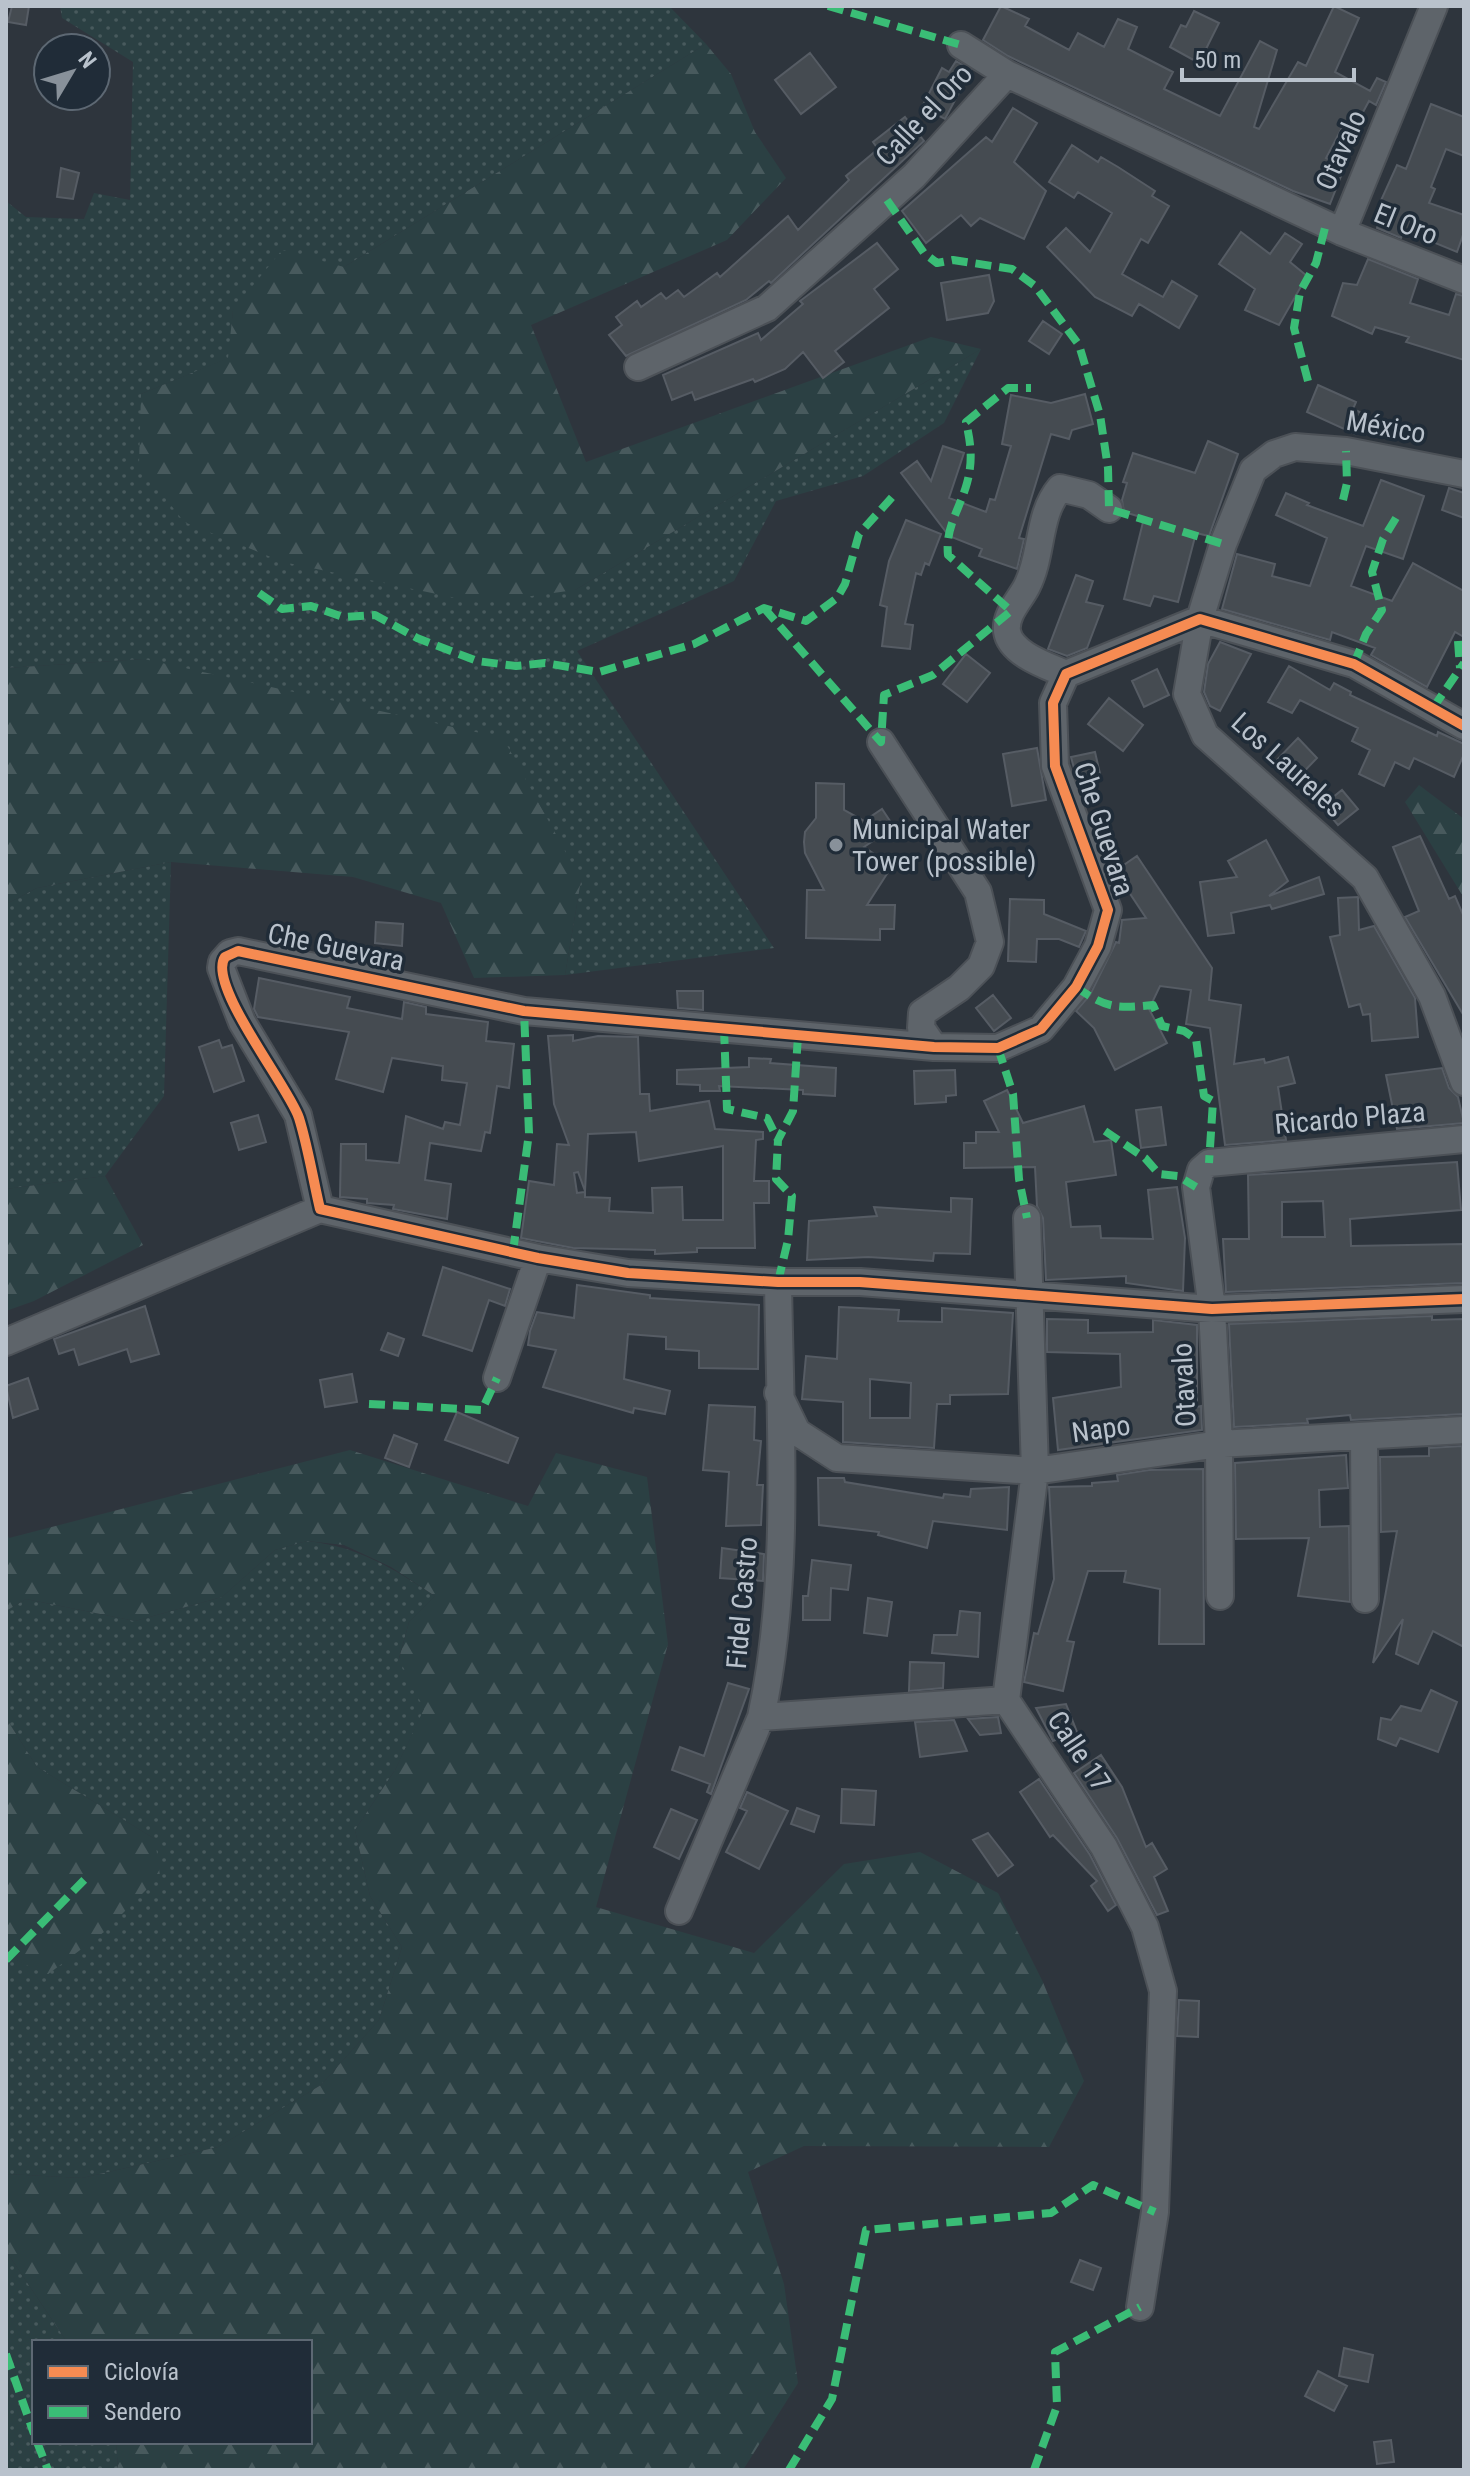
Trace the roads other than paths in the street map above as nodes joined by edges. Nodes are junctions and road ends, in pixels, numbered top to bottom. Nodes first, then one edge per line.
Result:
1 (1434, 6) edge
2 (961, 45) dead end
3 (1007, 74) junction
4 (1334, 228) junction
5 (1464, 280) edge
6 (638, 367) dead end
7 (1295, 447) joint
8 (1464, 474) edge
9 (1109, 509) dead end
10 (1200, 619) junction
11 (1066, 674) junction
12 (1464, 726) edge
13 (881, 742) dead end
14 (934, 1047) junction
15 (1464, 1082) edge
16 (1464, 1139) edge
17 (1243, 1160) joint
18 (320, 1209) junction
19 (1027, 1218) dead end
20 (538, 1258) junction
21 (778, 1282) junction
22 (1029, 1296) junction
23 (1464, 1299) edge
24 (1212, 1309) junction
25 (6, 1342) edge
26 (497, 1378) dead end
27 (778, 1393) junction
28 (1464, 1430) edge
29 (1364, 1437) junction
30 (1219, 1444) junction
31 (1035, 1471) junction
32 (1220, 1596) dead end
33 (1365, 1599) dead end
34 (1006, 1700) junction
35 (761, 1717) junction
36 (679, 1911) dead end
37 (1140, 2307) dead end

1 - 4 street, Otavalo
2 - 3 street
3 - 4 street, Calle el Oro
3 - 6 street, Calle el Oro
4 - 5 street, El Oro
7 - 8 street, México
7 - 10 street, Los Laureles
9 - 11 street
10 - 11 street
10 - 12 street
10 - 15 street, Los Laureles
11 - 14 street, Che Guevara
13 - 14 street
14 - 18 street, Che Guevara
16 - 17 street, Ricardo Plaza
17 - 24 street, Otavalo
18 - 20 street
18 - 25 street
19 - 22 street, Calle 17
20 - 21 street
20 - 26 street
21 - 22 street
21 - 27 street, Fidel Castro
22 - 24 street
22 - 31 street, Calle 17
23 - 24 street
24 - 30 street, Otavalo
27 - 31 street, Napo
27 - 35 street, Fidel Castro
28 - 29 street, Napo
29 - 30 street, Napo
29 - 33 street
30 - 31 street, Napo
30 - 32 street, Otavalo
31 - 34 street, Calle 17
34 - 35 street
34 - 37 street, Calle 17
35 - 36 street, Fidel Castro

